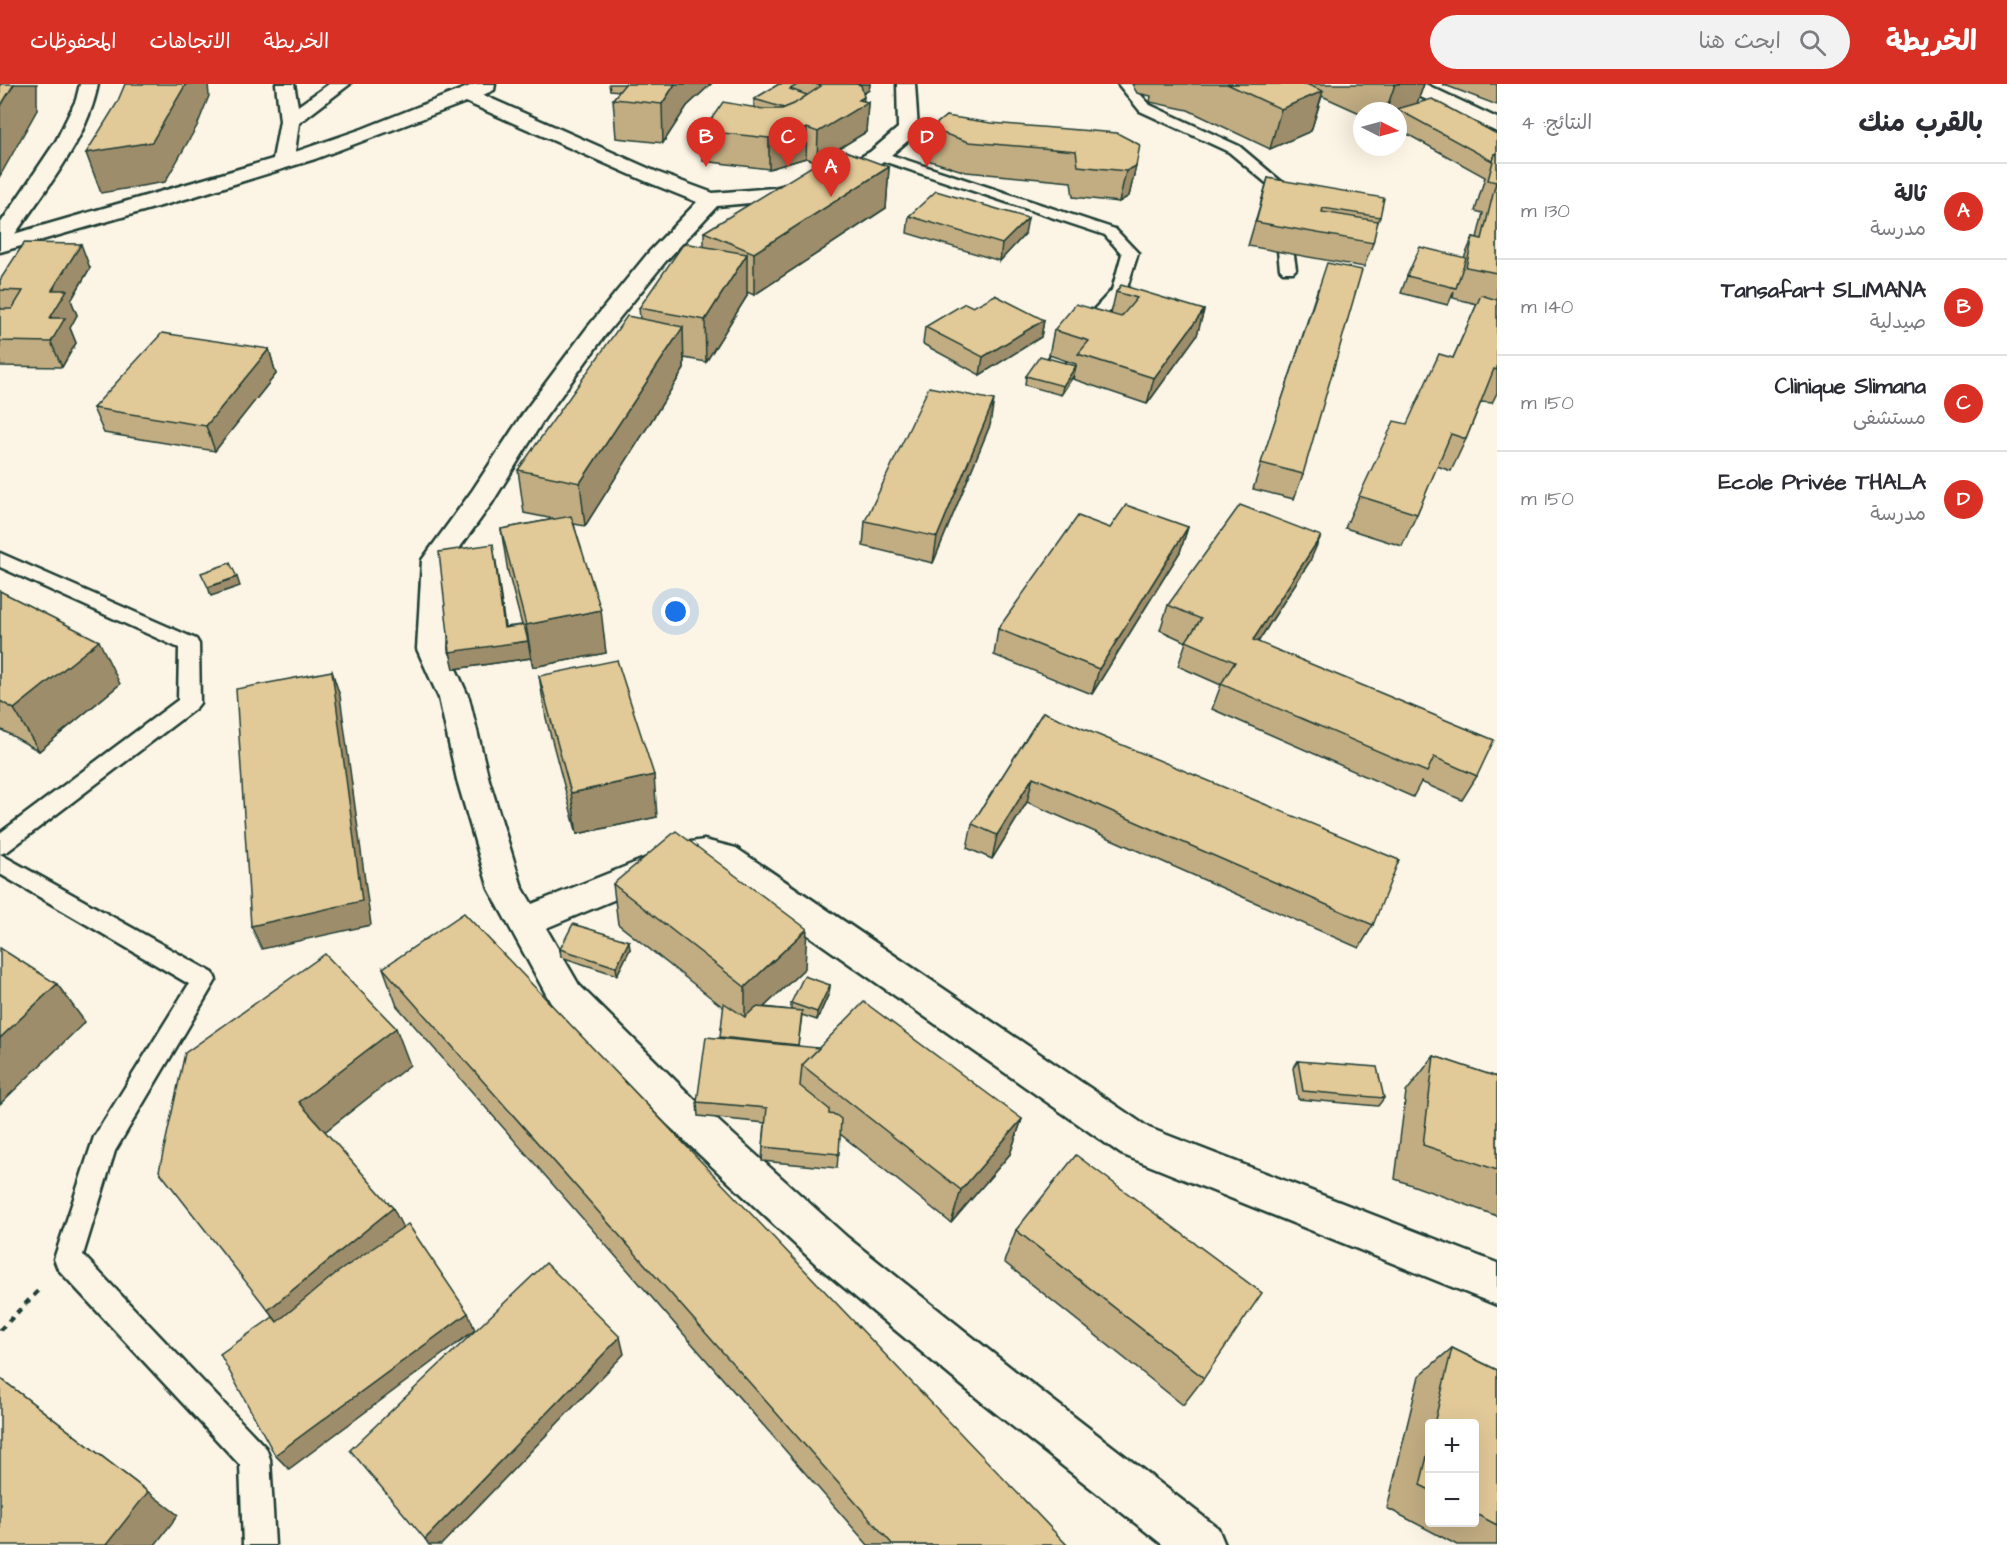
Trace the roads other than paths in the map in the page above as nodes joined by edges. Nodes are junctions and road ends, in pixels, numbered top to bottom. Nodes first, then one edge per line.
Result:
1 (89, 84) edge
2 (285, 84) edge
3 (341, 84) edge
4 (906, 84) edge
5 (1124, 84) edge
6 (1408, 84) edge
7 (479, 89) edge
8 (290, 121) junction
9 (1497, 126) edge
10 (879, 155) junction
11 (283, 161) junction
12 (711, 200) junction
13 (0, 240) edge
14 (0, 245) edge
15 (1288, 269) dead end
16 (1044, 374) edge
17 (0, 559) edge
18 (0, 845) edge
19 (0, 863) edge
20 (525, 922) junction
21 (1497, 1284) edge
22 (260, 1545) edge
23 (1201, 1545) edge

1 - 13 street
2 - 8 street
3 - 8 street
4 - 10 street
5 - 15 lane
6 - 9 street
7 - 11 street
7 - 12 street
8 - 11 street
10 - 12 street
10 - 16 lane
11 - 14 street
12 - 20 street
17 - 18 lane
19 - 22 lane
20 - 21 street
20 - 23 street

